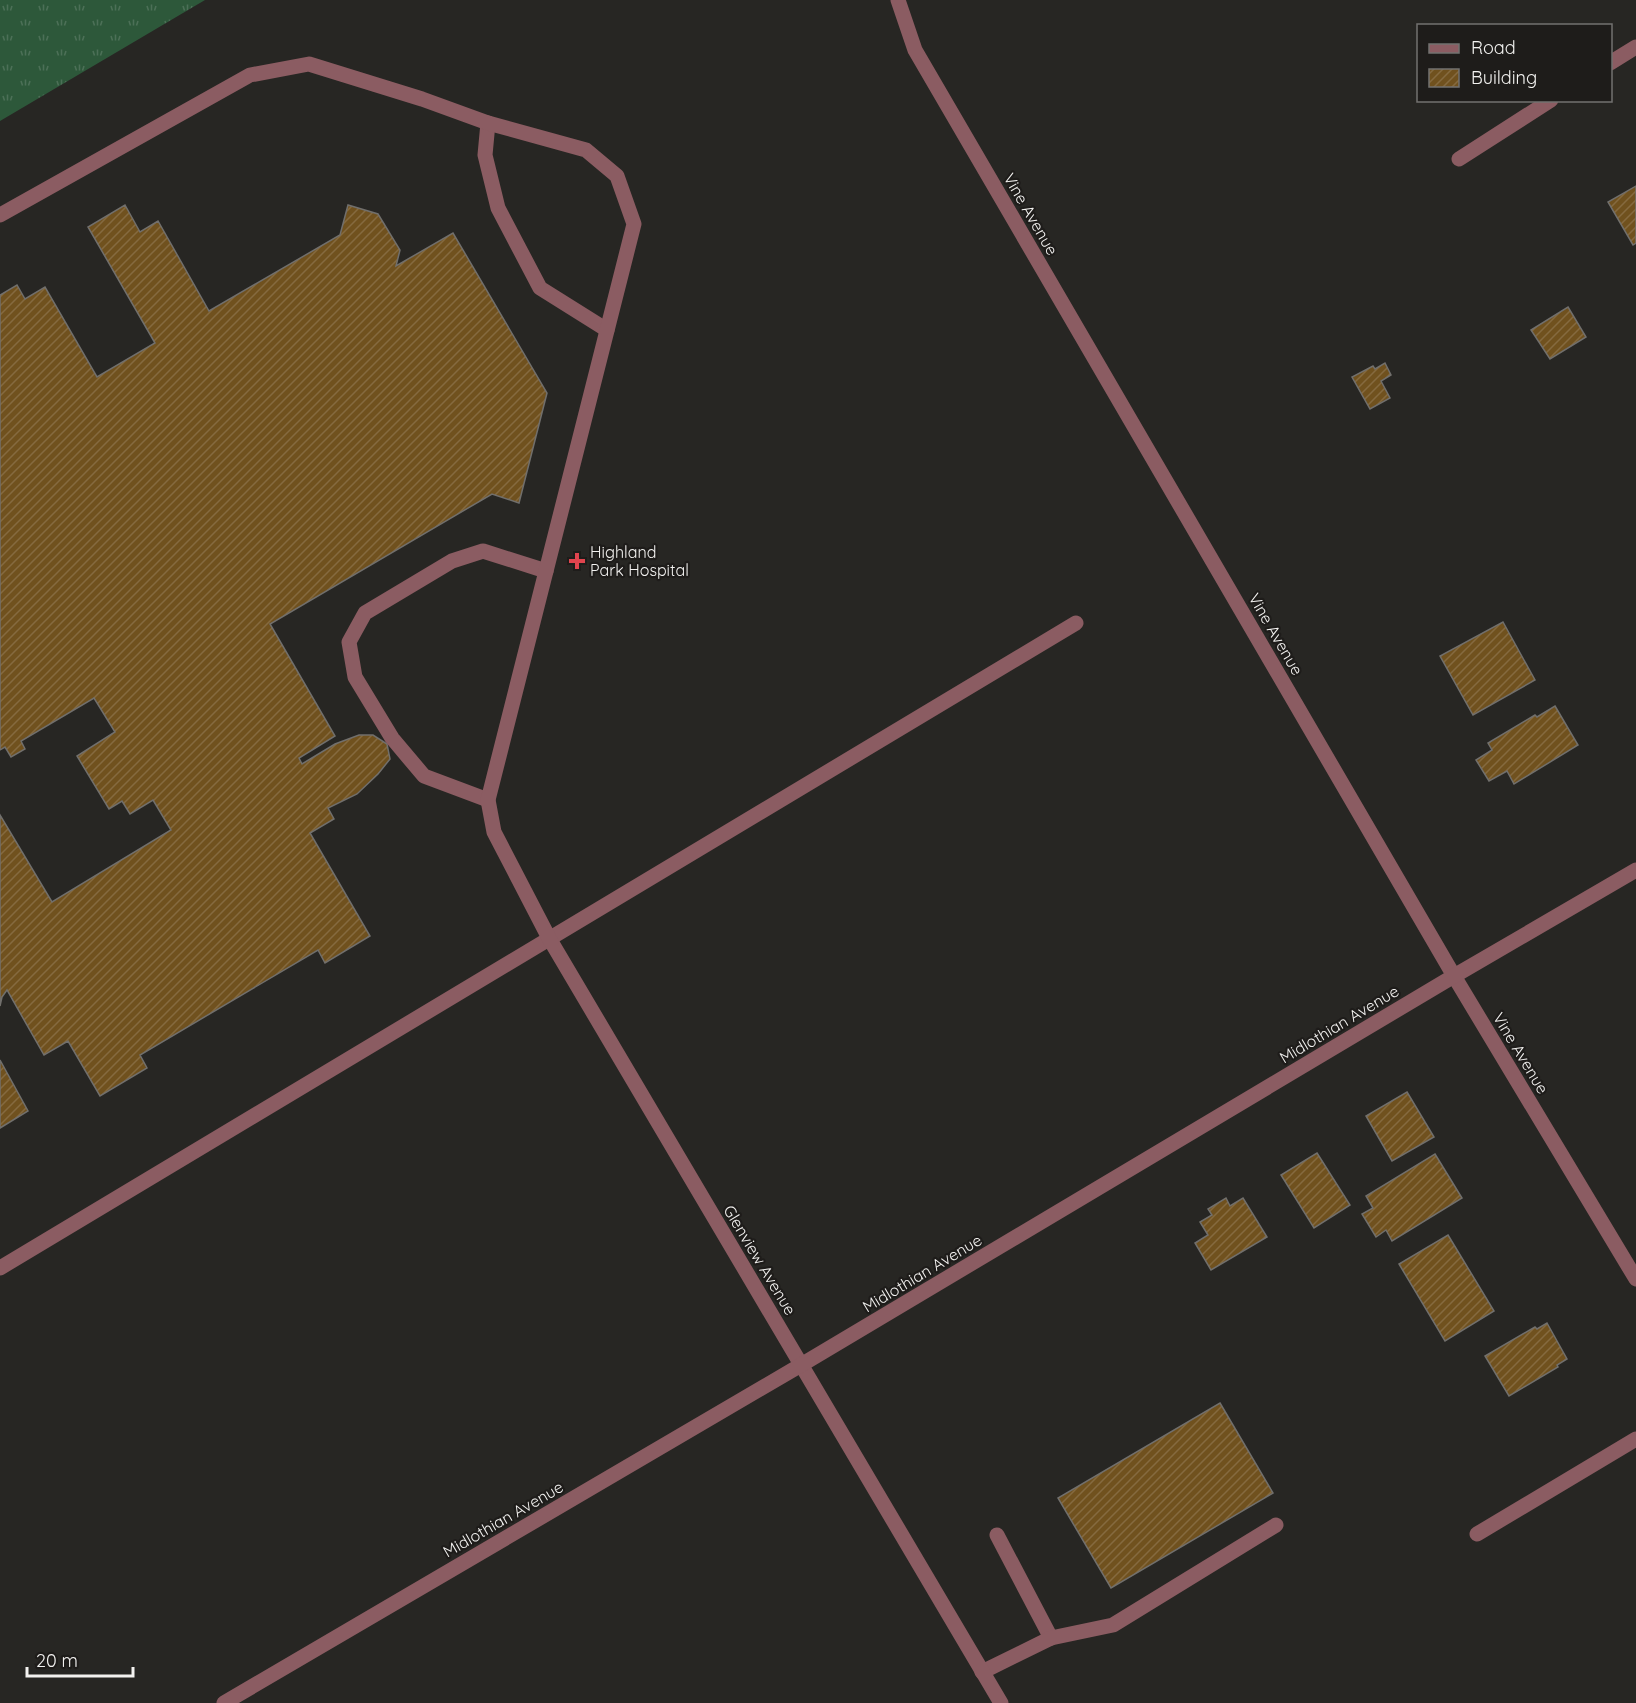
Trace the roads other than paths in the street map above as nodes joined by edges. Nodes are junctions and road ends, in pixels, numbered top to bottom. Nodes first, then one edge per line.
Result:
1 (898, 0) edge
2 (1636, 47) edge
3 (1612, 62) edge
4 (1548, 102) edge
5 (488, 123) junction
6 (1459, 159) dead end
7 (0, 215) edge
8 (607, 330) junction
9 (546, 571) junction
10 (1076, 623) dead end
11 (488, 800) junction
12 (1636, 870) edge
13 (549, 938) junction
14 (1454, 976) junction
15 (0, 1268) edge
16 (1636, 1280) edge
17 (801, 1365) junction
18 (1636, 1438) edge
19 (1276, 1525) dead end
20 (1477, 1534) dead end
21 (997, 1535) dead end
22 (1051, 1638) junction
23 (982, 1672) junction
24 (231, 1701) edge
25 (1001, 1703) edge

1 - 14 street, Vine Avenue
2 - 3 street
4 - 6 street
5 - 7 street
5 - 8 street
5 - 8 street
8 - 9 street
9 - 11 street
9 - 11 street
10 - 13 street
11 - 13 street, Glenview Avenue
12 - 14 street, Midlothian Avenue
13 - 15 street
13 - 17 street, Glenview Avenue
14 - 16 street, Vine Avenue
14 - 17 street, Midlothian Avenue
17 - 23 street, Glenview Avenue
17 - 24 street, Midlothian Avenue
18 - 20 street
19 - 22 street
21 - 22 street
22 - 23 street
23 - 25 street, Glenview Avenue

